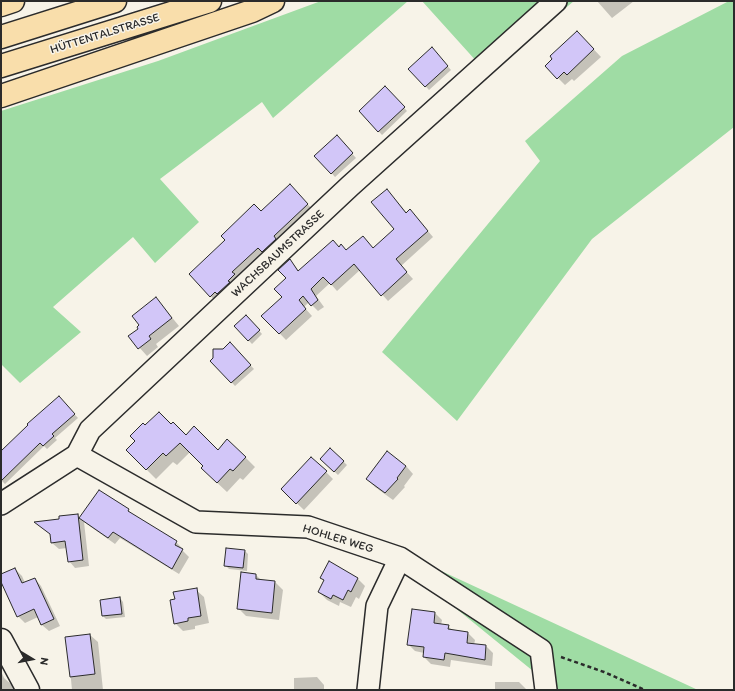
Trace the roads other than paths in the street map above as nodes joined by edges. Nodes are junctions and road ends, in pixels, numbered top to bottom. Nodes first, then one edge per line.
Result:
1 (13, 1) edge
2 (114, 1) edge
3 (210, 1) edge
4 (273, 1) edge
5 (556, 1) edge
6 (1, 5) edge
7 (1, 37) edge
8 (1, 66) edge
9 (1, 96) edge
10 (77, 455) junction
11 (1, 504) edge
12 (400, 558) junction
13 (1, 640) edge
14 (28, 690) edge
15 (368, 690) edge
16 (546, 690) edge

1 - 6 highway
2 - 7 highway
3 - 8 highway, HÜTTENTALSTRASSE
4 - 9 highway
5 - 10 street, WACHSBAUMSTRASSE
10 - 11 street, WACHSBAUMSTRASSE
10 - 12 street, HOHLER WEG
12 - 15 street
12 - 16 street, HOHLER WEG
13 - 14 street

